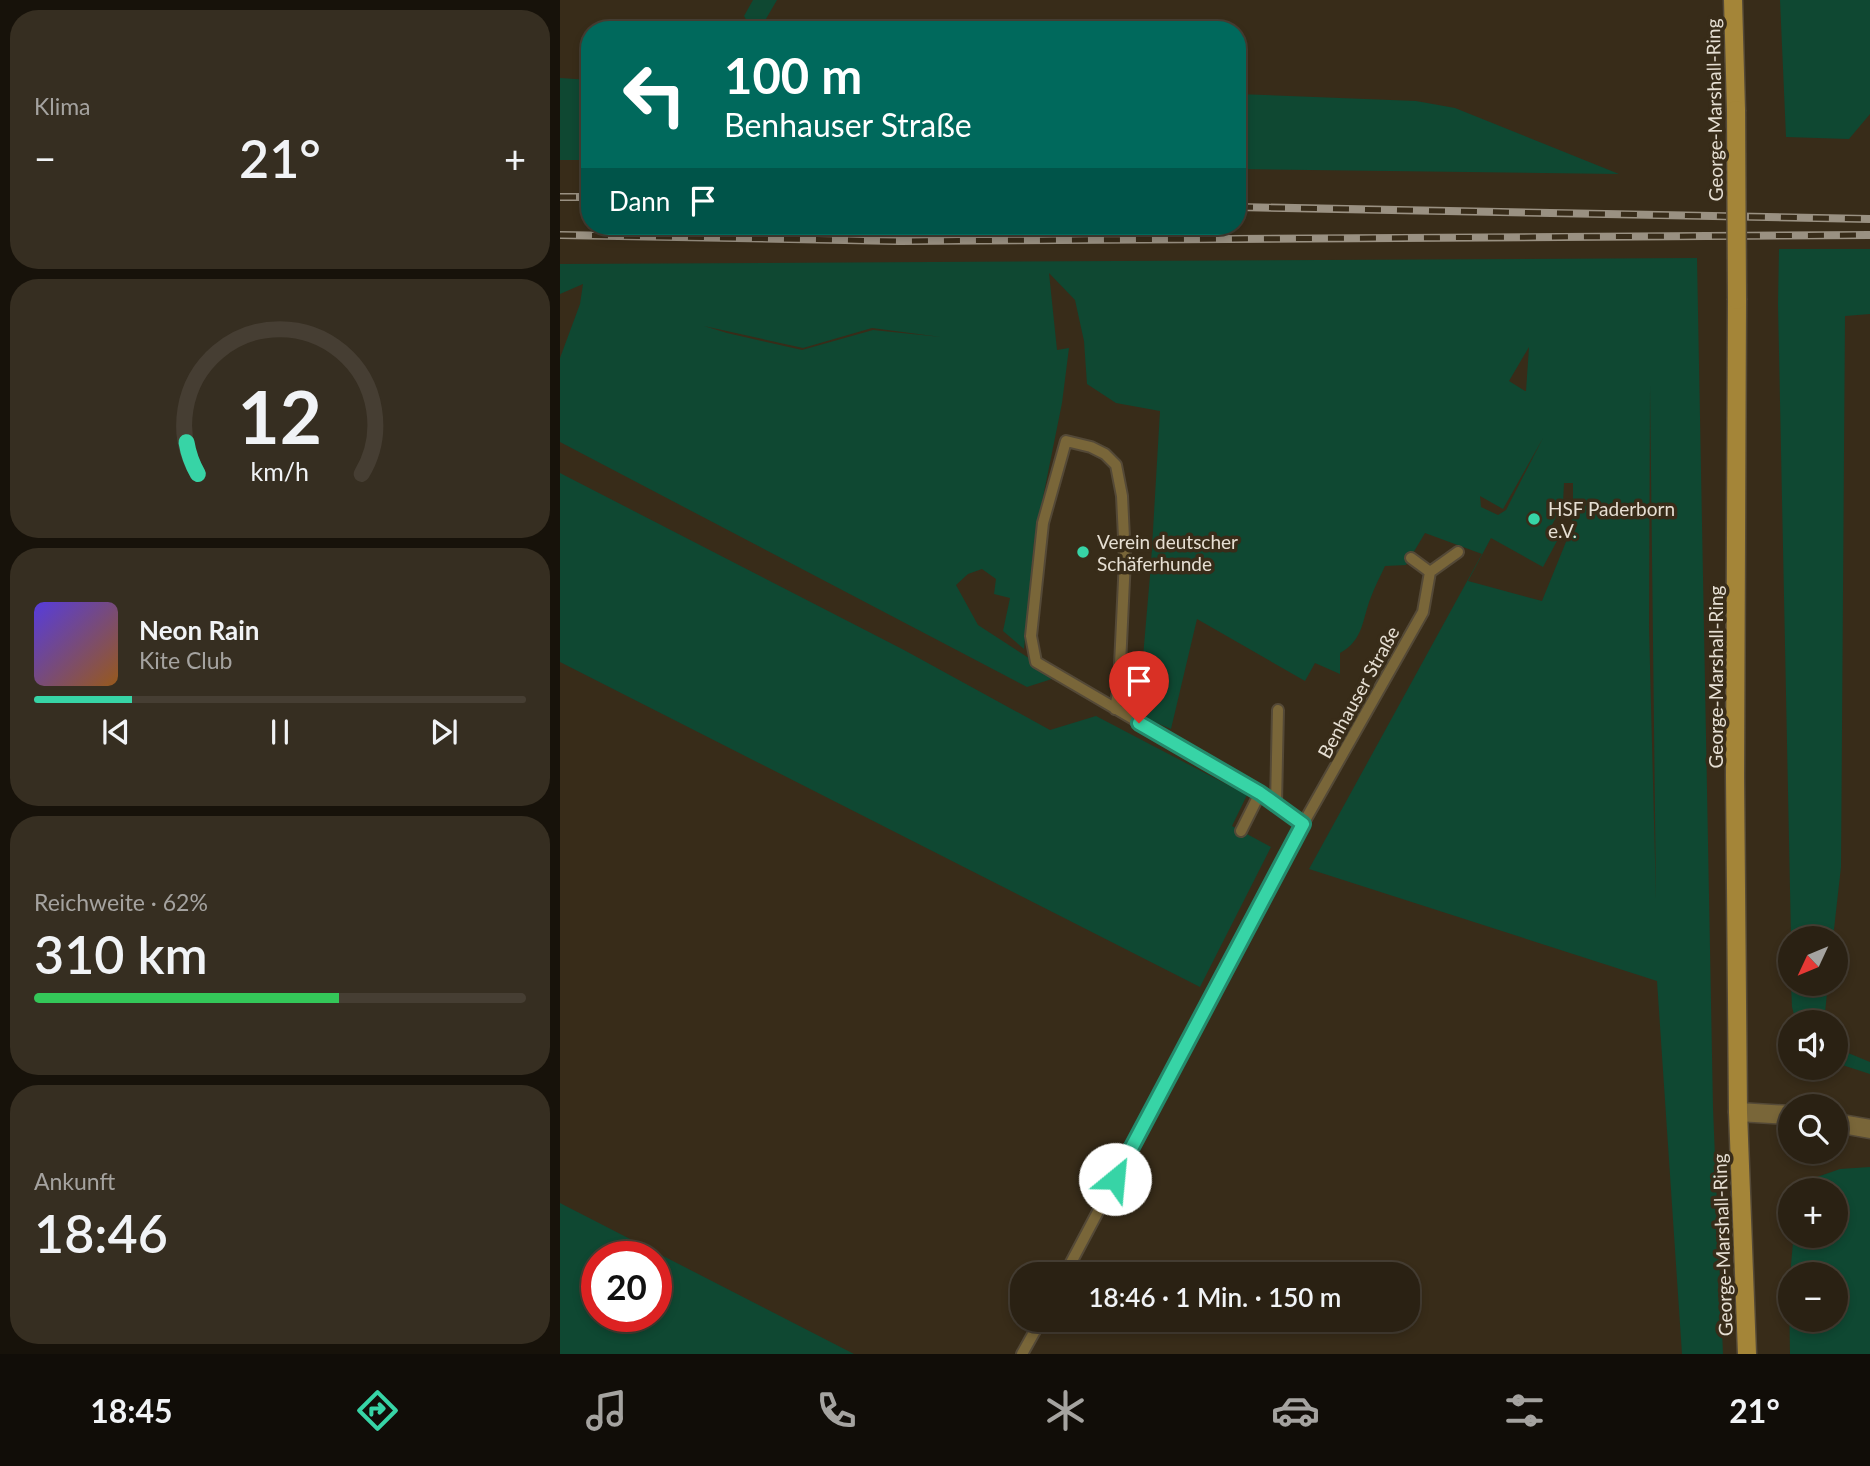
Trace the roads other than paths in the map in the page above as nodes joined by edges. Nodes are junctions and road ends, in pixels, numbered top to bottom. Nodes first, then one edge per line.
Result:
1 (1733, 0) edge
2 (1458, 552) dead end
3 (1411, 558) dead end
4 (1430, 572) junction
5 (1115, 709) junction
6 (1278, 710) dead end
7 (1260, 793) junction
8 (1276, 804) junction
9 (1303, 824) junction
10 (1241, 831) dead end
11 (1738, 1112) junction
12 (1778, 1114) edge
13 (1848, 1125) edge
14 (1870, 1129) edge
15 (1071, 1262) edge
16 (1035, 1332) edge
17 (1023, 1354) edge
18 (1747, 1354) edge

1 - 11 main road, George-Marshall-Ring, bridge
2 - 4 lane
3 - 4 lane
4 - 9 lane, Benhauser Straße
5 - 5 lane
5 - 7 lane
6 - 8 lane
7 - 8 lane
7 - 10 lane
8 - 9 lane
9 - 15 lane, Benhauser Straße
11 - 12 street
11 - 18 main road, George-Marshall-Ring
13 - 14 street
16 - 17 lane

